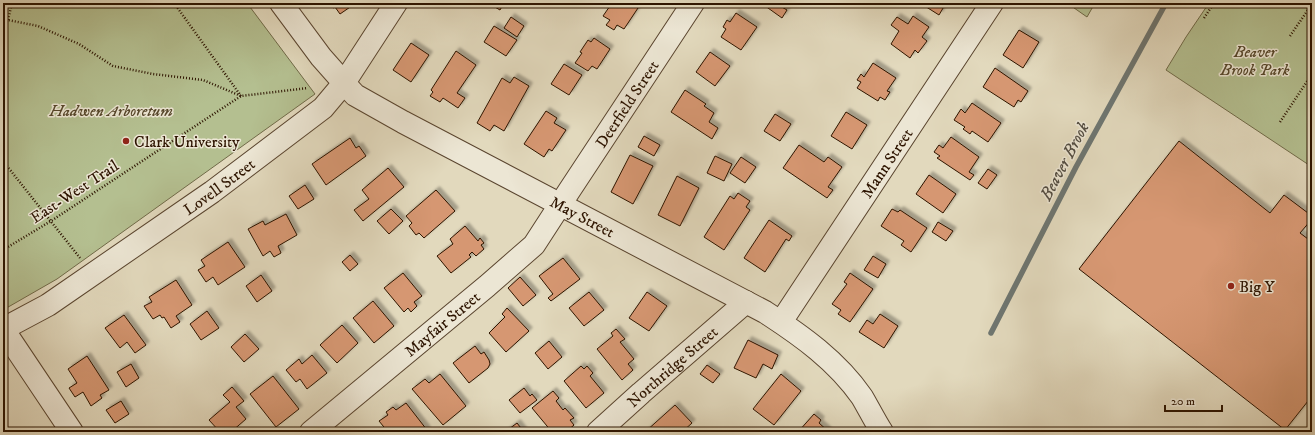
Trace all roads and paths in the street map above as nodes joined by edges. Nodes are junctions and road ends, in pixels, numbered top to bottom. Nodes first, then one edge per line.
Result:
1 (12, 3) edge
2 (174, 3) edge
3 (281, 3) edge
4 (396, 3) edge
5 (693, 3) edge
6 (992, 3) edge
7 (1214, 3) edge
8 (1312, 6) edge
9 (1204, 18) dead end
10 (3, 19) edge
11 (8, 20) junction
12 (1290, 36) dead end
13 (1312, 74) edge
14 (344, 83) junction
15 (308, 88) dead end
16 (241, 96) junction
17 (1280, 122) dead end
18 (3, 162) edge
19 (560, 204) junction
20 (51, 221) junction
21 (3, 250) edge
22 (93, 274) junction
23 (746, 302) junction
24 (780, 322) junction
25 (3, 329) edge
26 (72, 432) edge
27 (311, 432) edge
28 (598, 432) edge
29 (882, 432) edge

1 - 11 path
2 - 16 path
3 - 14 street, May Street
4 - 14 street, Lovell Street
5 - 19 street, Deerfield Street
6 - 24 street, Mann Street
7 - 9 path
8 - 12 path
10 - 11 path
11 - 16 path
13 - 17 path
14 - 19 street, May Street
14 - 22 street, Lovell Street
15 - 16 path, East-West Trail
16 - 20 path, East-West Trail
18 - 20 path
19 - 23 street, May Street
19 - 27 street, Mayfair Street
20 - 21 path, East-West Trail
20 - 22 path
22 - 25 street, Lovell Street
23 - 24 street, May Street
23 - 28 street, Northridge Street
24 - 29 street, May Street
25 - 26 street

